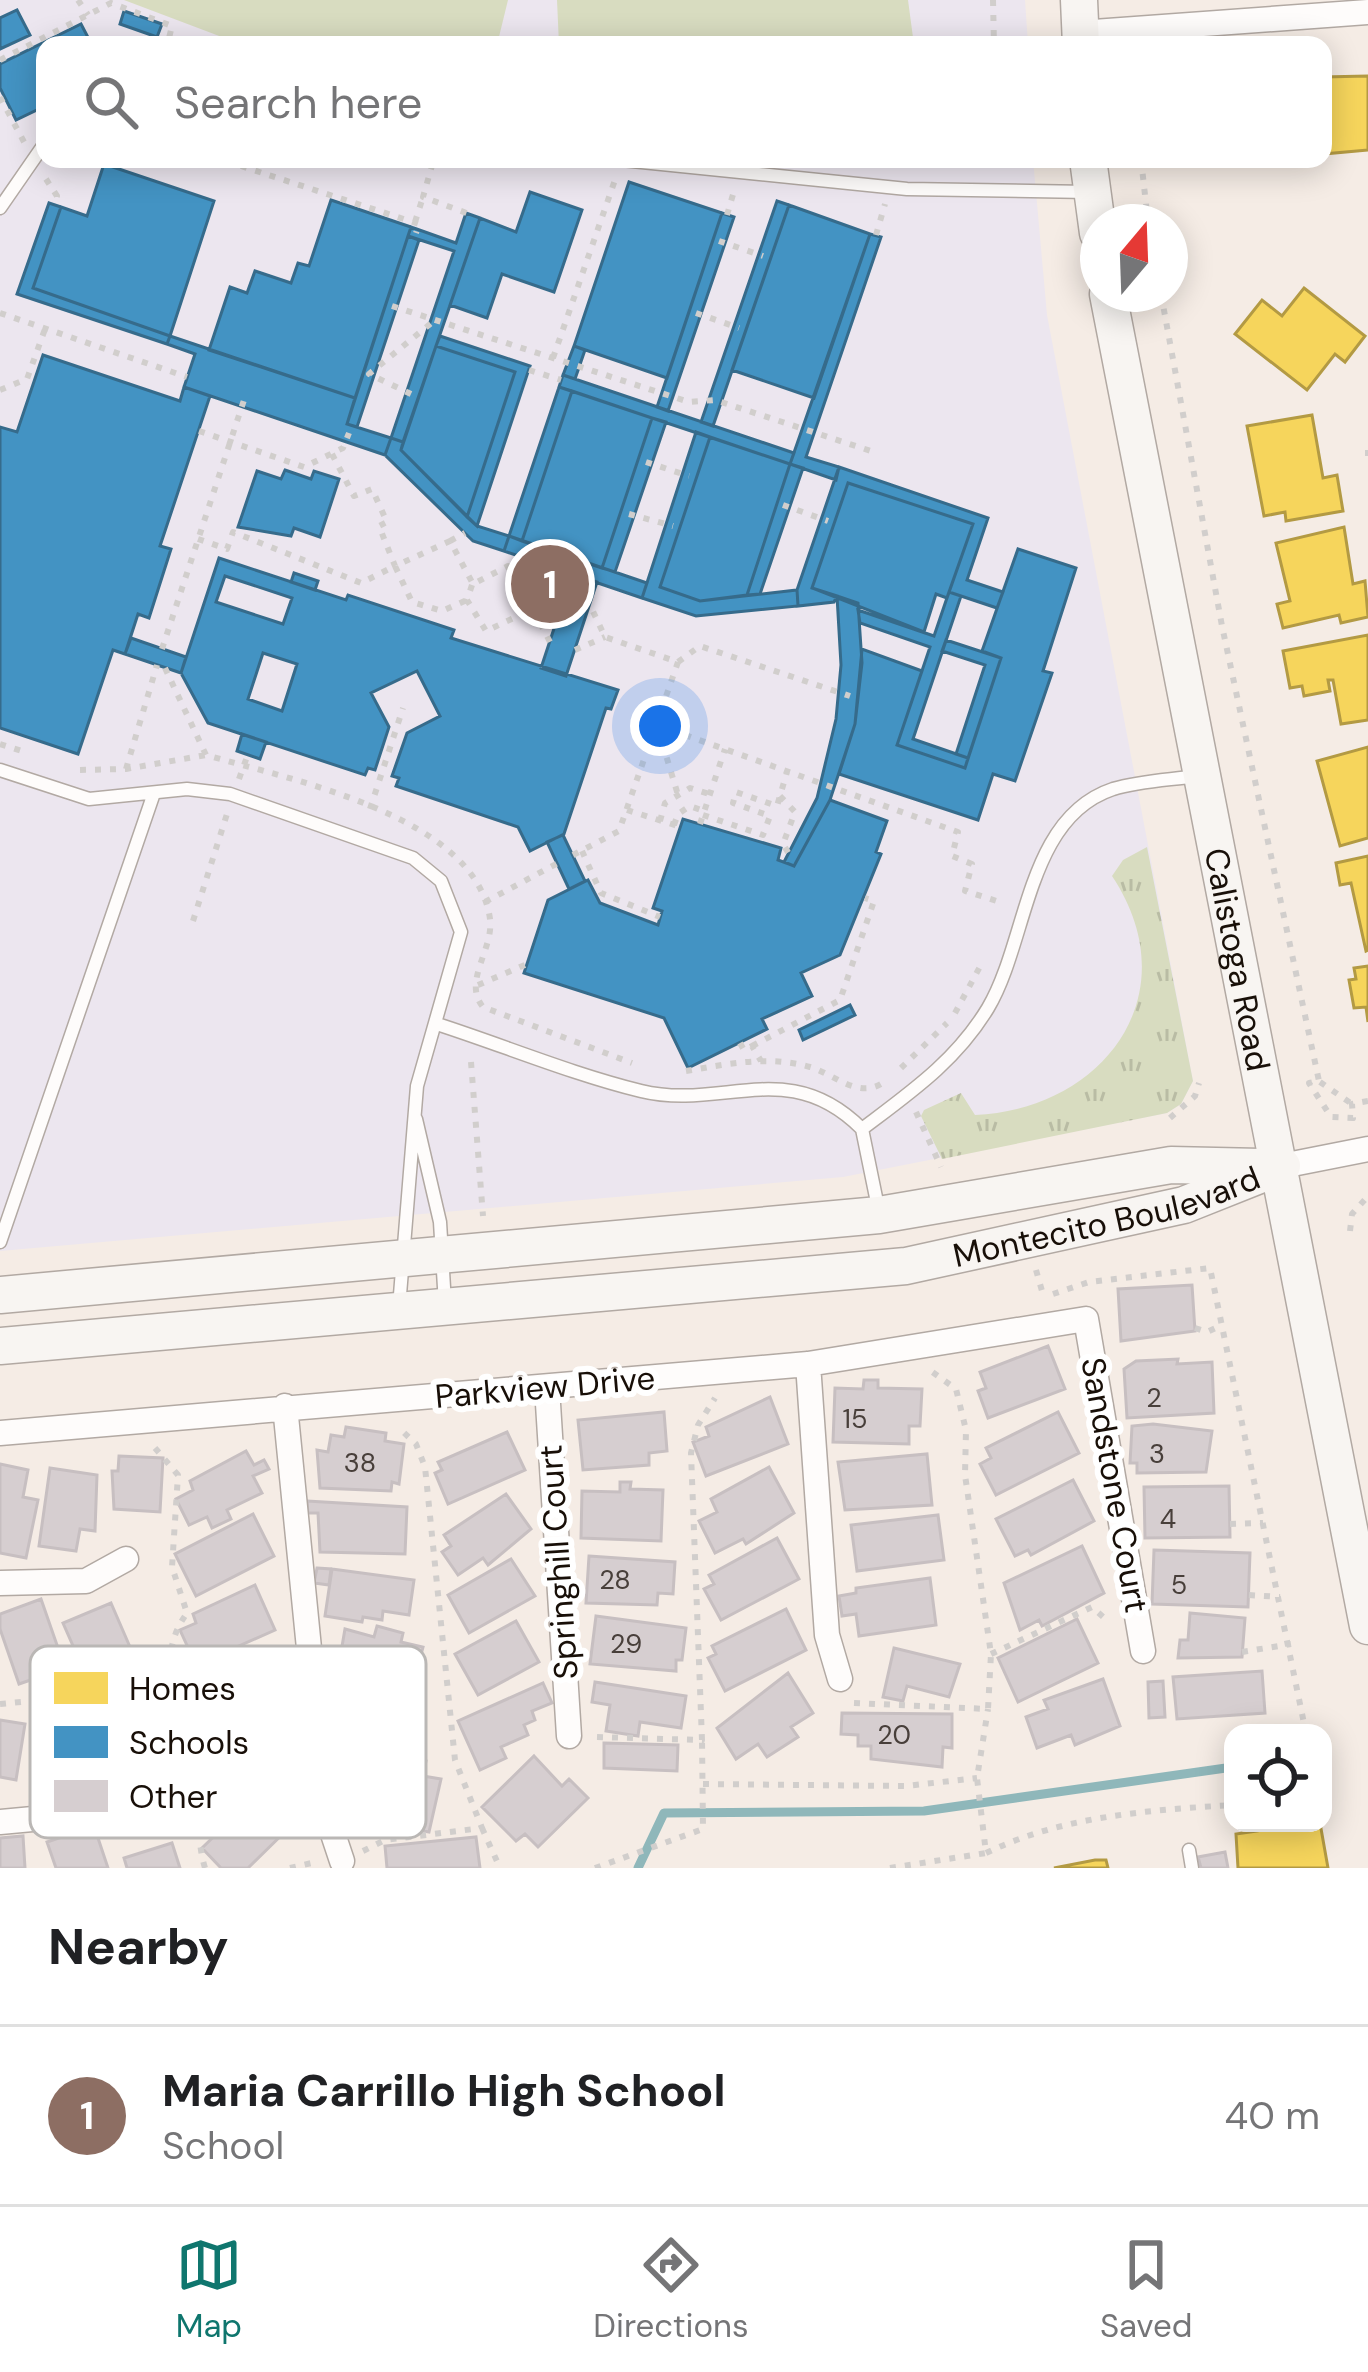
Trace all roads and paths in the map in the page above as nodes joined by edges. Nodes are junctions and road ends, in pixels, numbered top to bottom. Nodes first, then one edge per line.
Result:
1 (78, 0) edge
2 (993, 0) edge
3 (1368, 12) edge
4 (88, 14) junction
5 (1080, 26) edge
6 (46, 36) edge
7 (170, 36) edge
8 (994, 36) edge
9 (36, 41) edge
10 (0, 60) edge
11 (0, 98) edge
12 (36, 155) edge
13 (33, 159) junction
14 (247, 168) edge
15 (431, 168) edge
16 (700, 168) edge
17 (1143, 168) edge
18 (1090, 176) edge
19 (615, 178) dead end
20 (735, 191) dead end
21 (423, 196) junction
22 (1146, 204) edge
23 (0, 208) edge
24 (472, 215) dead end
25 (727, 215) dead end
26 (415, 223) junction
27 (416, 233) dead end
28 (718, 241) dead end
29 (763, 256) dead end
30 (392, 306) dead end
31 (1112, 312) edge
32 (1164, 312) edge
33 (0, 313) edge
34 (696, 313) dead end
35 (435, 320) junction
36 (739, 328) dead end
37 (45, 329) junction
38 (553, 358) junction
39 (529, 370) dead end
40 (187, 377) dead end
41 (561, 380) dead end
42 (0, 390) edge
43 (410, 394) dead end
44 (245, 398) dead end
45 (199, 431) dead end
46 (349, 433) dead end
47 (230, 442) junction
48 (877, 453) dead end
49 (332, 454) junction
50 (646, 461) dead end
51 (689, 476) dead end
52 (783, 505) dead end
53 (629, 514) dead end
54 (827, 521) dead end
55 (673, 526) dead end
56 (465, 533) dead end
57 (198, 539) junction
58 (450, 541) junction
59 (512, 554) dead end
60 (310, 566) junction
61 (395, 566) junction
62 (508, 566) junction
63 (307, 577) dead end
64 (472, 584) junction
65 (565, 595) dead end
66 (467, 600) junction
67 (590, 605) dead end
68 (533, 609) junction
69 (605, 637) junction
70 (550, 642) dead end
71 (162, 649) dead end
72 (574, 650) dead end
73 (678, 662) junction
74 (850, 696) dead end
75 (403, 709) dead end
76 (657, 725) junction
77 (0, 744) edge
78 (725, 749) junction
79 (206, 754) junction
80 (248, 754) dead end
81 (41, 757) dead end
82 (62, 764) dead end
83 (244, 766) junction
84 (126, 769) junction
85 (0, 770) edge
86 (787, 772) junction
87 (1204, 775) junction
88 (709, 794) junction
89 (233, 795) junction
90 (153, 796) junction
91 (678, 796) junction
92 (780, 796) junction
93 (370, 809) junction
94 (626, 810) junction
95 (702, 817) junction
96 (660, 820) junction
97 (582, 851) junction
98 (572, 855) dead end
99 (792, 859) dead end
100 (558, 863) dead end
101 (865, 898) dead end
102 (485, 902) junction
103 (660, 917) dead end
104 (193, 921) dead end
105 (996, 925) dead end
106 (989, 948) dead end
107 (527, 964) dead end
108 (474, 986) junction
109 (437, 1024) junction
110 (740, 1043) dead end
111 (752, 1046) junction
112 (761, 1061) junction
113 (471, 1062) dead end
114 (637, 1065) dead end
115 (671, 1071) dead end
116 (1319, 1081) junction
117 (1199, 1083) dead end
118 (1368, 1101) edge
119 (1352, 1103) junction
120 (914, 1108) dead end
121 (415, 1118) junction
122 (1170, 1118) dead end
123 (862, 1129) junction
124 (1368, 1149) edge
125 (1282, 1166) junction
126 (941, 1168) dead end
127 (1368, 1196) edge
128 (879, 1215) junction
129 (483, 1216) dead end
130 (1350, 1231) dead end
131 (0, 1242) edge
132 (439, 1256) junction
133 (401, 1259) junction
134 (1034, 1263) dead end
135 (0, 1295) edge
136 (445, 1304) junction
137 (399, 1309) junction
138 (1044, 1312) junction
139 (1086, 1319) joint
140 (1222, 1325) junction
141 (1195, 1328) dead end
142 (0, 1346) edge
143 (925, 1349) junction
144 (808, 1364) junction
145 (722, 1372) junction
146 (547, 1388) junction
147 (381, 1400) junction
148 (285, 1406) junction
149 (127, 1421) junction
150 (0, 1433) edge
151 (1262, 1523) junction
152 (1230, 1524) dead end
153 (126, 1559) dead end
154 (0, 1582) edge
155 (1249, 1595) dead end
156 (1280, 1597) junction
157 (1368, 1626) edge
158 (1291, 1643) junction
159 (171, 1646) edge
160 (309, 1646) edge
161 (1143, 1651) joint
162 (1243, 1652) dead end
163 (991, 1654) junction
164 (840, 1679) joint
165 (30, 1701) edge
166 (0, 1704) edge
167 (988, 1709) junction
168 (1304, 1724) edge
169 (569, 1736) joint
170 (702, 1740) junction
171 (977, 1778) junction
172 (703, 1784) junction
173 (1224, 1806) edge
174 (30, 1819) edge
175 (0, 1822) edge
176 (482, 1828) junction
177 (426, 1835) edge
178 (196, 1838) edge
179 (334, 1838) edge
180 (401, 1838) edge
181 (1189, 1850) dead end
182 (986, 1853) junction
183 (342, 1861) joint
184 (205, 1868) edge
185 (500, 1868) edge
186 (596, 1868) edge
187 (890, 1868) edge
188 (1192, 1868) edge

1 - 4 path
2 - 8 path
3 - 5 street
4 - 6 path
4 - 7 path
9 - 10 path
11 - 13 path
12 - 13 lane
13 - 23 lane
14 - 26 path
15 - 21 path
16 - 18 lane
17 - 22 path
19 - 38 path
20 - 25 path
21 - 24 path
21 - 26 path
26 - 27 path
28 - 29 path
30 - 35 path
31 - 87 main road, Calistoga Road
32 - 116 path
33 - 37 path
34 - 36 path
35 - 38 path
35 - 43 path
37 - 40 path
37 - 42 path
38 - 48 path
39 - 41 path
44 - 47 path
45 - 47 path
46 - 49 path
47 - 49 path
47 - 57 path
49 - 61 path
50 - 51 path
52 - 54 path
53 - 55 path
56 - 58 path
57 - 60 path
57 - 71 path
58 - 61 path
58 - 64 path
59 - 62 path
60 - 61 path
60 - 63 path
61 - 66 path
62 - 64 path
62 - 68 path
64 - 66 path
65 - 68 path
66 - 68 path
67 - 69 path
68 - 70 path
69 - 72 path
69 - 73 path
73 - 74 path
73 - 76 path
75 - 93 path
76 - 78 path
76 - 91 path
76 - 94 path
77 - 81 path
78 - 86 path
78 - 88 path
79 - 83 path
79 - 84 path
79 - 84 path
80 - 83 path
82 - 84 path
83 - 89 path
83 - 93 path
85 - 90 lane
86 - 92 path
86 - 105 path
87 - 123 lane
87 - 125 main road, Calistoga Road
88 - 91 path
88 - 95 path
89 - 90 lane
89 - 104 path
89 - 109 lane
90 - 131 lane
91 - 96 path
92 - 95 path
92 - 99 path
93 - 102 path
94 - 96 path
94 - 97 path
95 - 96 path
97 - 98 path
97 - 103 path
100 - 102 path
101 - 111 path
102 - 108 path
106 - 112 path
107 - 108 path
108 - 114 path
109 - 121 lane
109 - 123 lane
110 - 111 path
111 - 112 path
112 - 115 path
113 - 129 path
116 - 119 path
116 - 119 path
117 - 122 path
118 - 119 path
120 - 126 path
121 - 132 lane
121 - 133 lane
123 - 128 lane
124 - 125 street
125 - 128 main road, Montecito Boulevard
125 - 136 main road, Montecito Boulevard
125 - 157 main road, Calistoga Road
127 - 130 path
128 - 132 main road, Montecito Boulevard
132 - 133 main road, Montecito Boulevard
132 - 136 lane
133 - 135 main road, Montecito Boulevard
133 - 137 lane
134 - 138 path
136 - 137 main road, Montecito Boulevard
137 - 142 main road, Montecito Boulevard
138 - 139 street, Parkview Drive
138 - 140 path
138 - 143 street, Parkview Drive
139 - 161 street, Sandstone Court
140 - 141 path
140 - 151 path
143 - 144 street, Parkview Drive
143 - 163 path
144 - 145 street, Parkview Drive
144 - 164 street
145 - 146 street, Parkview Drive
145 - 170 path
146 - 147 street, Parkview Drive
146 - 169 street, Springhill Court
147 - 148 street, Parkview Drive
147 - 176 path
148 - 149 street, Parkview Drive
148 - 160 street
149 - 150 street, Parkview Drive
149 - 159 path
151 - 152 path
151 - 156 path
153 - 154 street
155 - 156 path
156 - 158 path
158 - 162 path
158 - 168 path
161 - 163 path
163 - 167 path
164 - 167 path
165 - 166 path
167 - 171 path
169 - 170 path
170 - 172 path
171 - 172 path
171 - 182 path
172 - 186 path
173 - 182 path
174 - 175 street
176 - 177 path
176 - 185 path
178 - 184 path
179 - 183 street
180 - 183 path
181 - 188 lane
182 - 187 path

